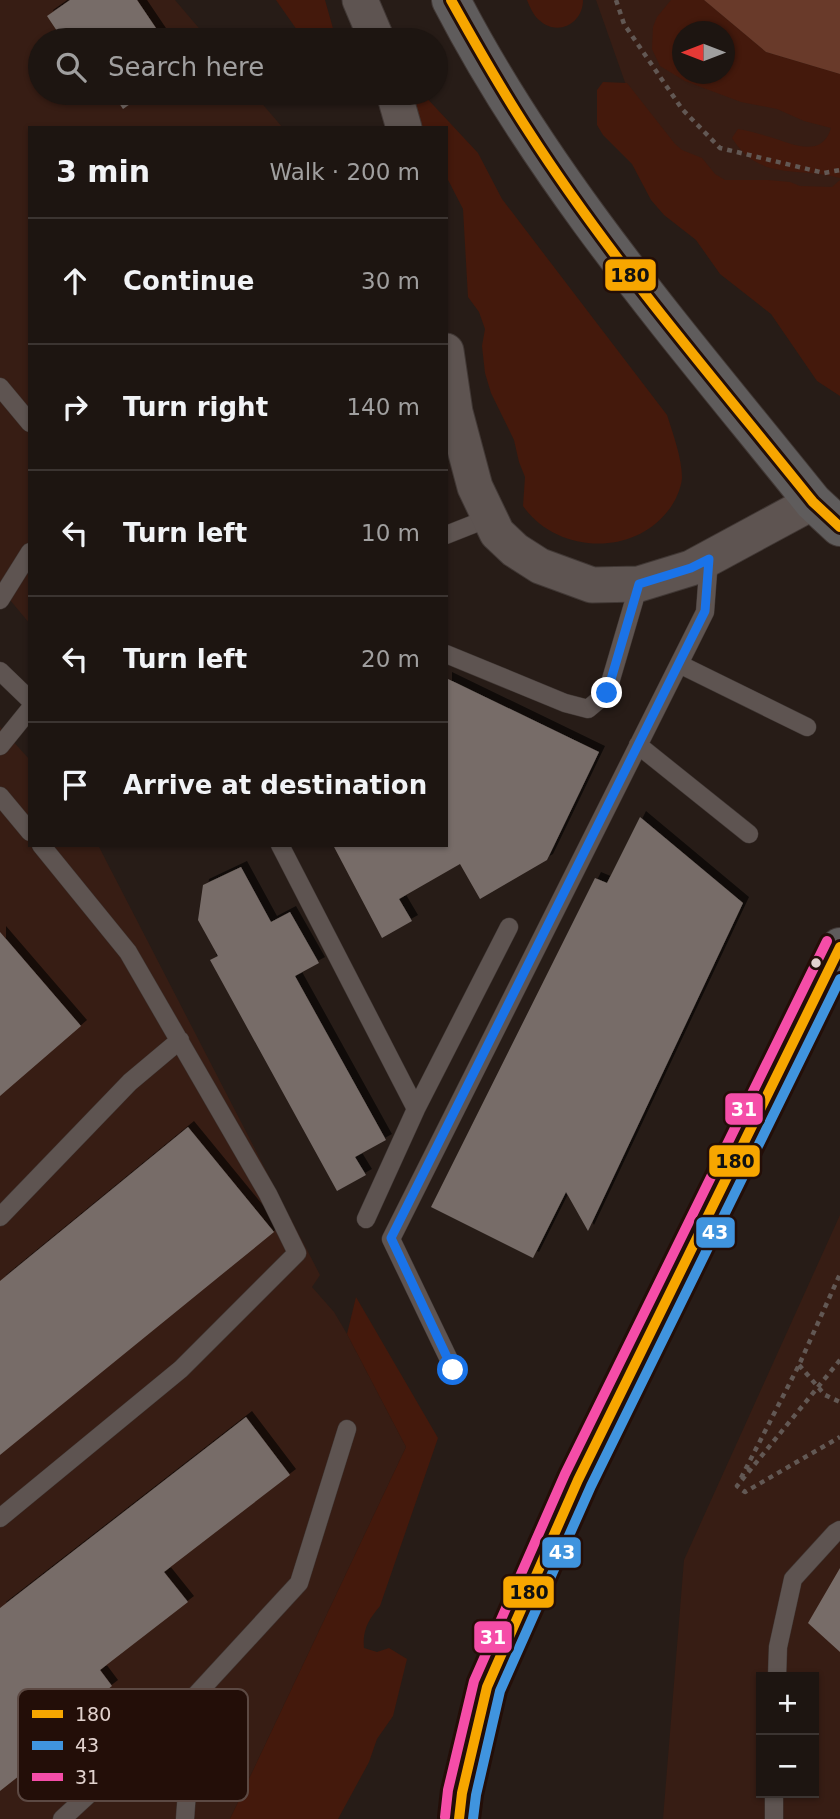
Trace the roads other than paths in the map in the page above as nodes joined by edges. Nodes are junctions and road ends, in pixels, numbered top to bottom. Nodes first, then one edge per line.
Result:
1 (360, 0) edge
2 (451, 0) edge
3 (372, 28) edge
4 (397, 105) edge
5 (403, 126) edge
6 (448, 362) edge
7 (0, 387) edge
8 (28, 422) edge
9 (826, 514) edge
10 (489, 518) junction
11 (448, 534) edge
12 (28, 555) edge
13 (709, 559) junction
14 (639, 584) junction
15 (0, 600) edge
16 (448, 655) edge
17 (679, 664) junction
18 (0, 671) edge
19 (28, 698) edge
20 (28, 711) edge
21 (807, 727) dead end
22 (638, 745) junction
23 (0, 746) edge
24 (0, 796) edge
25 (28, 830) edge
26 (749, 834) dead end
27 (43, 847) edge
28 (281, 847) edge
29 (509, 927) dead end
30 (840, 947) edge
31 (180, 1040) junction
32 (416, 1110) junction
33 (0, 1217) edge
34 (366, 1219) dead end
35 (453, 1370) dead end
36 (347, 1429) dead end
37 (0, 1518) edge
38 (840, 1530) edge
39 (777, 1672) edge
40 (201, 1689) edge
41 (774, 1798) edge
42 (81, 1801) edge
43 (186, 1801) edge
44 (62, 1819) edge
45 (185, 1819) edge
46 (458, 1819) edge
47 (774, 1819) edge

1 - 3 street
2 - 9 main road
4 - 5 street
6 - 10 street
7 - 8 lane
9 - 13 street
10 - 11 lane
10 - 14 street
12 - 15 lane
13 - 14 street
13 - 17 lane
14 - 16 lane
17 - 21 lane
17 - 22 lane
18 - 19 lane
20 - 23 lane
22 - 26 lane
22 - 35 lane
24 - 25 lane
27 - 31 lane
28 - 32 lane
29 - 32 lane
30 - 46 main road
31 - 33 lane
31 - 37 lane
32 - 34 lane
36 - 40 lane
38 - 39 lane
41 - 47 lane
42 - 44 lane
43 - 45 lane

